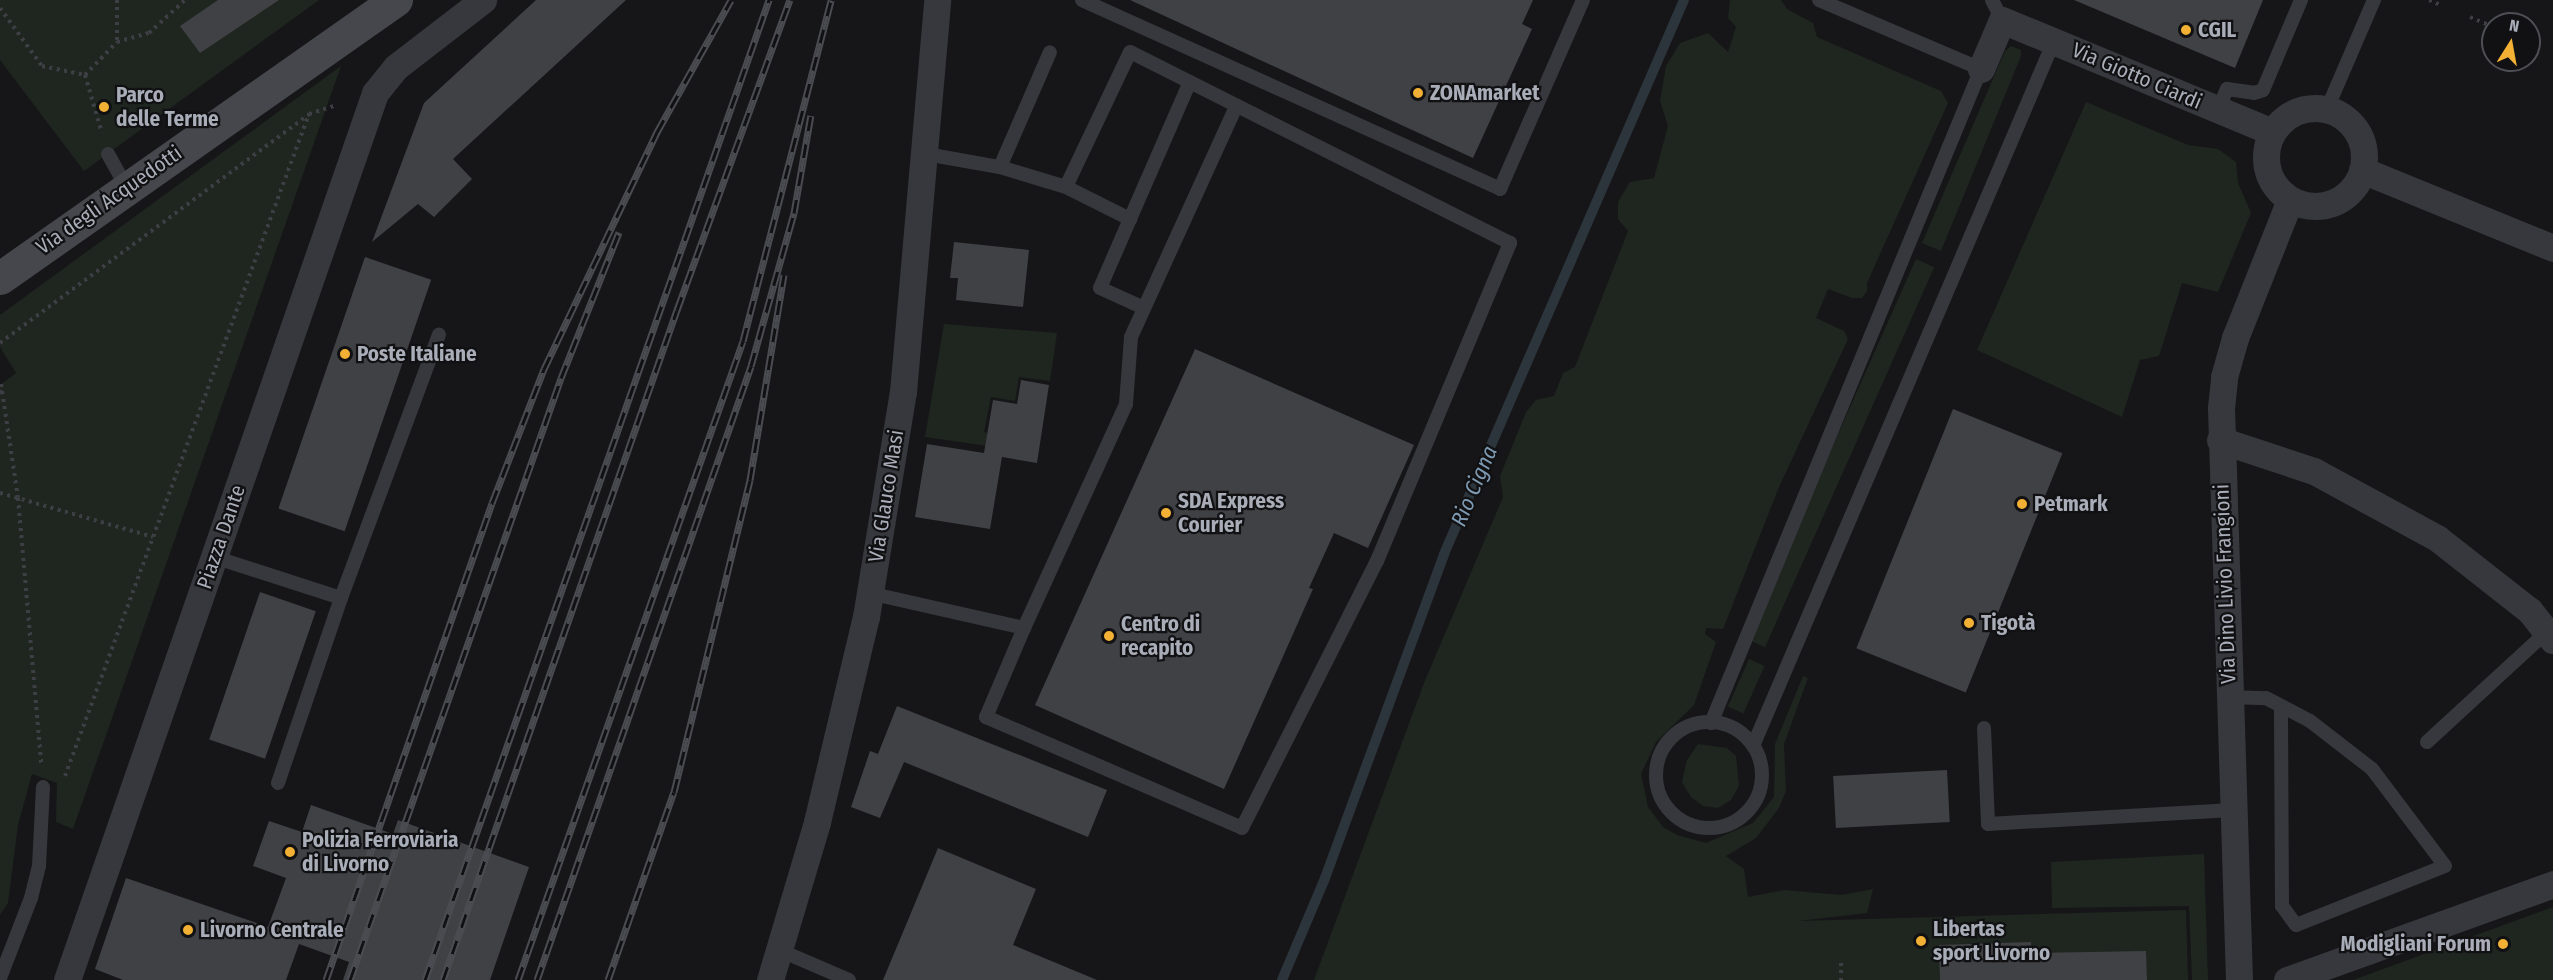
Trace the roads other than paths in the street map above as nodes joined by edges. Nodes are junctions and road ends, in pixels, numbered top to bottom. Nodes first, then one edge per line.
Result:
1 (396, 0) edge
2 (483, 0) edge
3 (937, 0) edge
4 (1082, 0) edge
5 (1583, 0) edge
6 (1819, 0) edge
7 (2301, 0) edge
8 (2374, 0) edge
9 (1997, 10) edge
10 (2054, 41) junction
11 (1050, 52) dead end
12 (1981, 69) junction
13 (1189, 84) junction
14 (1236, 107) junction
15 (2327, 109) junction
16 (2218, 110) junction
17 (2272, 132) junction
18 (926, 153) junction
19 (108, 154) road end
20 (1000, 167) junction
21 (2362, 170) junction
22 (126, 186) junction
23 (1066, 187) junction
24 (2290, 200) junction
25 (1130, 219) junction
26 (2553, 248) edge
27 (0, 278) edge
28 (1144, 308) junction
29 (439, 335) dead end
30 (2220, 440) junction
31 (214, 557) junction
32 (869, 593) junction
33 (341, 598) junction
34 (1024, 628) junction
35 (2551, 633) edge
36 (2228, 697) junction
37 (2281, 706) junction
38 (1711, 723) junction
39 (1984, 728) dead end
40 (2427, 742) dead end
41 (1753, 746) junction
42 (278, 783) dead end
43 (43, 787) road end
44 (2233, 810) junction
45 (2553, 884) edge
46 (779, 950) junction
47 (0, 978) edge
48 (67, 980) edge
49 (770, 980) edge
50 (849, 980) edge
51 (2239, 980) edge
52 (2288, 980) edge

1 - 22 main road, Via degli Acquedotti
2 - 31 street, Piazza Dante
3 - 18 street, Via Glauco Masi
4 - 5 lane
6 - 12 lane
7 - 16 lane
8 - 15 lane
9 - 10 street, Via Giotto Ciardi
9 - 12 street, Via Giotto Ciardi
10 - 16 street, Via Giotto Ciardi
10 - 41 lane
11 - 20 lane
12 - 38 lane
13 - 14 lane
13 - 23 lane
13 - 25 lane
14 - 28 lane
14 - 34 lane
15 - 17 street
15 - 21 street
16 - 17 street, Via Giotto Ciardi
17 - 24 street
18 - 20 lane
18 - 32 street, Via Glauco Masi
19 - 22 lane
20 - 23 lane
21 - 24 street
21 - 26 street
22 - 27 main road, Via degli Acquedotti
23 - 25 lane
24 - 30 street, Via Dino Livio Frangioni
25 - 28 lane
28 - 34 lane
29 - 33 lane
30 - 35 street
30 - 36 street, Via Dino Livio Frangioni
31 - 33 lane
31 - 48 street, Piazza Dante
32 - 34 lane
32 - 46 street, Via Glauco Masi
33 - 42 lane
35 - 40 lane
36 - 37 lane
36 - 44 street, Via Dino Livio Frangioni
37 - 37 lane
38 - 41 lane
38 - 41 lane
39 - 44 lane
43 - 47 lane
44 - 51 street, Via Dino Livio Frangioni
45 - 52 street
46 - 49 street, Via Glauco Masi
46 - 50 lane

